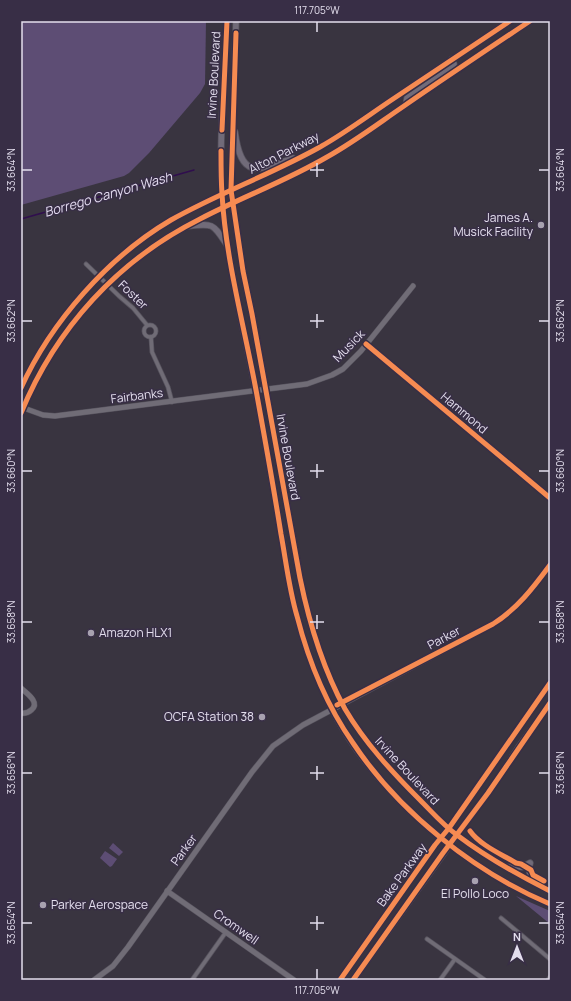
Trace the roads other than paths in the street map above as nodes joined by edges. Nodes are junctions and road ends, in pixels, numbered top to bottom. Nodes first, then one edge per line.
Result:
1 (227, 21) edge
2 (236, 21) edge
3 (510, 21) edge
4 (530, 21) edge
5 (452, 59) junction
6 (406, 104) junction
7 (233, 116) junction
8 (312, 151) junction
9 (231, 190) junction
10 (222, 195) junction
11 (233, 203) junction
12 (223, 208) junction
13 (185, 226) junction
14 (228, 247) junction
15 (86, 264) dead end
16 (100, 277) junction
17 (106, 284) junction
18 (413, 286) dead end
19 (147, 325) junction
20 (151, 337) junction
21 (366, 344) junction
22 (21, 388) edge
23 (266, 390) junction
24 (256, 391) junction
25 (172, 402) junction
26 (22, 409) edge
27 (550, 498) edge
28 (550, 566) edge
29 (550, 683) edge
30 (21, 688) edge
31 (342, 703) junction
32 (550, 703) edge
33 (332, 708) junction
34 (21, 713) edge
35 (448, 828) junction
36 (457, 835) junction
37 (441, 838) junction
38 (450, 844) junction
39 (506, 867) junction
40 (538, 885) junction
41 (167, 891) junction
42 (550, 891) edge
43 (550, 904) edge
44 (501, 918) dead end
45 (226, 932) junction
46 (427, 938) dead end
47 (455, 959) junction
48 (550, 959) edge
49 (550, 977) edge
50 (94, 980) edge
51 (192, 980) edge
52 (294, 980) edge
53 (340, 980) edge
54 (353, 980) edge
55 (440, 980) edge
56 (485, 980) edge
57 (548, 980) edge

1 - 10 main road, Irvine Boulevard
2 - 7 main road, Irvine Boulevard
3 - 5 main road, Alton Parkway
4 - 6 main road, Alton Parkway
5 - 6 main road
5 - 8 main road, Alton Parkway
6 - 11 main road, Alton Parkway
7 - 8 main road
7 - 9 main road, Irvine Boulevard
8 - 9 main road, Alton Parkway
9 - 10 main road, Alton Parkway
9 - 11 main road, Irvine Boulevard
10 - 12 main road, Irvine Boulevard
10 - 16 main road, Alton Parkway
11 - 12 main road, Alton Parkway
11 - 23 main road, Irvine Boulevard
12 - 13 main road, Alton Parkway
12 - 14 main road, Irvine Boulevard
13 - 14 main road
13 - 17 main road, Alton Parkway
14 - 24 main road, Irvine Boulevard
15 - 16 street, Foster
16 - 17 street, Foster
16 - 22 main road, Alton Parkway
17 - 19 street, Foster
17 - 26 main road, Alton Parkway
18 - 21 street, Musick
19 - 20 street
19 - 20 street
20 - 25 street
21 - 23 street, Musick
21 - 27 street, Hammond
23 - 24 street, Musick
23 - 31 main road, Irvine Boulevard
24 - 25 street, Fairbanks
24 - 33 main road, Irvine Boulevard
25 - 26 street, Fairbanks
28 - 31 street, Parker
29 - 35 street, Bake Parkway
30 - 34 street
31 - 33 street, Parker
31 - 35 main road, Irvine Boulevard
32 - 36 street, Bake Parkway
33 - 37 main road, Irvine Boulevard
33 - 41 street, Parker
35 - 36 main road, Irvine Boulevard
35 - 37 main road, Bake Parkway
36 - 38 main road, Bake Parkway
36 - 39 main road, Irvine Boulevard
37 - 38 main road, Irvine Boulevard
37 - 53 main road, Bake Parkway
38 - 43 main road, Irvine Boulevard
38 - 54 main road, Bake Parkway
39 - 40 main road, Irvine Boulevard
39 - 40 main road
40 - 42 main road, Irvine Boulevard
41 - 45 street, Cromwell
41 - 50 street, Parker
44 - 48 street
45 - 51 street
45 - 52 street, Cromwell
46 - 47 street
47 - 55 street
47 - 56 street
49 - 57 street

